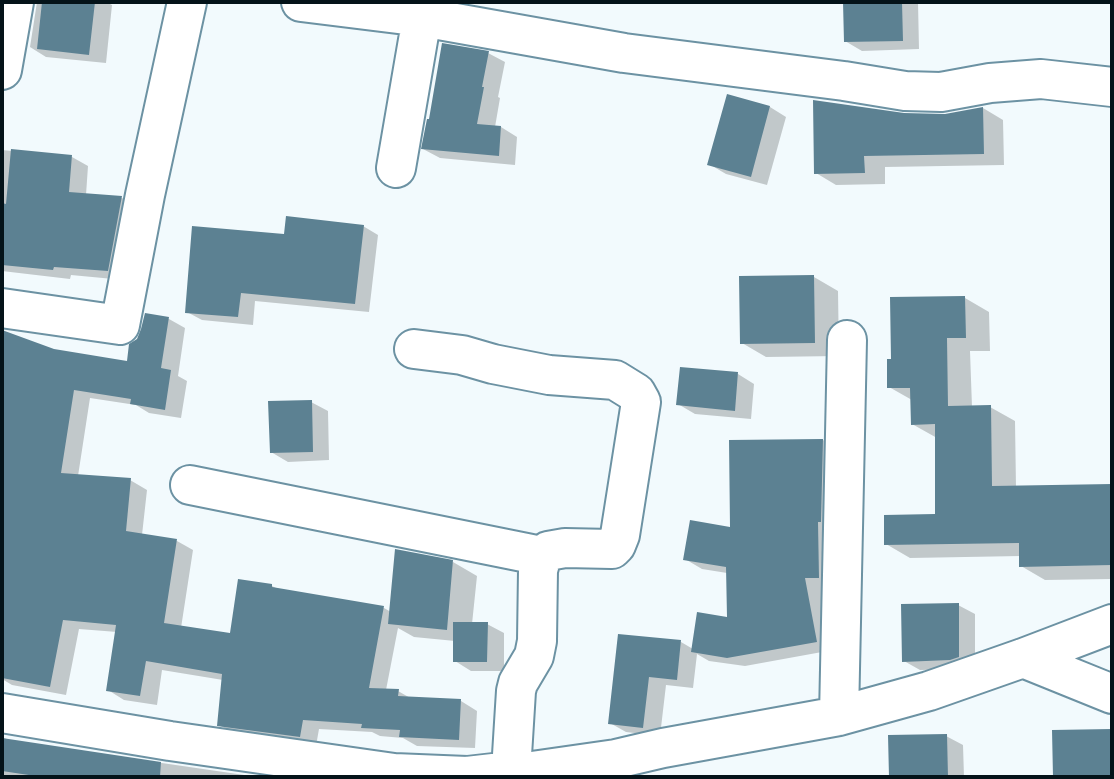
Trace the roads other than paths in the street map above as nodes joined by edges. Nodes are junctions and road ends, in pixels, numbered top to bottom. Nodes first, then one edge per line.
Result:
1 (14, 2) edge
2 (187, 2) edge
3 (301, 2) edge
4 (422, 17) junction
5 (2, 70) edge
6 (1112, 86) edge
7 (396, 168) dead end
8 (2, 308) edge
9 (847, 340) dead end
10 (414, 349) dead end
11 (190, 485) dead end
12 (542, 556) junction
13 (1112, 624) edge
14 (1023, 658) junction
15 (1112, 694) edge
16 (2, 713) edge
17 (839, 716) junction
18 (511, 771) junction

1 - 5 street
2 - 8 street
3 - 4 street
4 - 6 street
4 - 7 street
9 - 17 street
10 - 12 street
11 - 12 street
12 - 18 street
13 - 14 street
14 - 15 street
14 - 17 street
16 - 18 street
17 - 18 street

